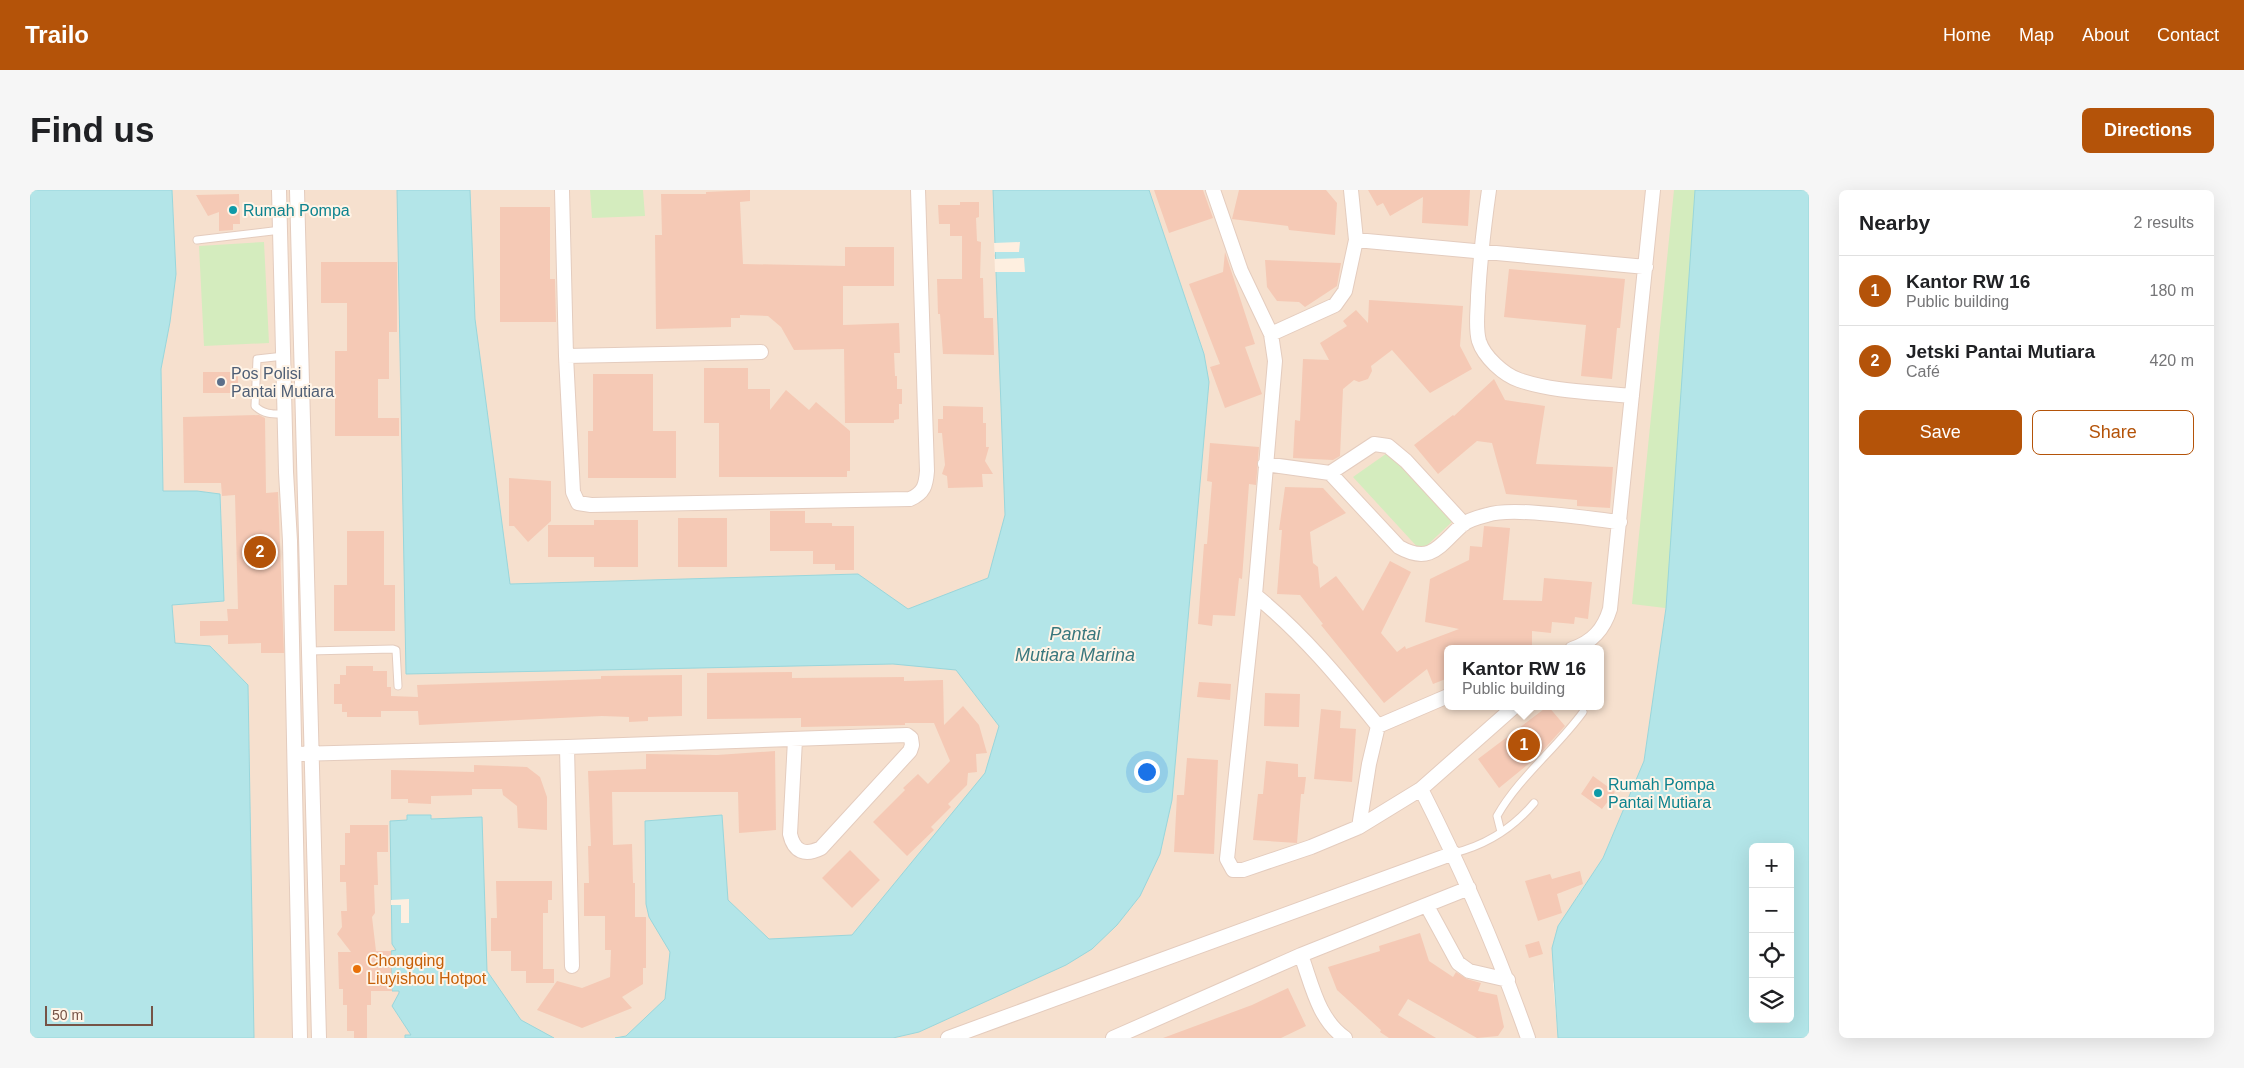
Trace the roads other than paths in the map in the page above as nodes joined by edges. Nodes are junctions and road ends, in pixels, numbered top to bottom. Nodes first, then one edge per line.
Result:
1 (279, 190) edge
2 (297, 190) edge
3 (562, 190) edge
4 (918, 190) edge
5 (1213, 190) edge
6 (1351, 190) edge
7 (1489, 190) edge
8 (1653, 190) edge
9 (281, 230) junction
10 (197, 240) dead end
11 (1356, 240) junction
12 (1480, 253) junction
13 (1646, 266) junction
14 (1271, 334) junction
15 (761, 352) dead end
16 (284, 356) junction
17 (566, 356) junction
18 (1632, 396) junction
19 (285, 414) junction
20 (1265, 464) junction
21 (1330, 473) junction
22 (1620, 522) junction
23 (1464, 524) junction
24 (1255, 595) junction
25 (1580, 645) edge
26 (309, 651) junction
27 (398, 686) dead end
28 (1444, 698) edge
29 (1510, 710) edge
30 (1583, 712) dead end
31 (1378, 726) junction
32 (795, 740) junction
33 (567, 747) junction
34 (311, 753) junction
35 (295, 754) junction
36 (1421, 789) junction
37 (1534, 803) dead end
38 (1359, 827) junction
39 (1501, 832) junction
40 (1454, 853) junction
41 (1469, 888) junction
42 (1427, 906) junction
43 (1301, 955) junction
44 (572, 966) dead end
45 (1508, 980) junction
46 (300, 1038) edge
47 (318, 1038) edge
48 (948, 1038) edge
49 (1113, 1038) edge
50 (1345, 1038) edge
51 (1528, 1038) edge

1 - 9 street
2 - 26 street
3 - 17 street
4 - 17 street
5 - 14 street
6 - 11 street
7 - 12 street
8 - 13 street
9 - 10 lane
9 - 16 street
11 - 12 street
11 - 14 street
12 - 13 street
12 - 18 street
13 - 18 street
14 - 20 street
15 - 17 street
16 - 19 street
16 - 19 lane
18 - 22 street
19 - 35 street
20 - 21 street
20 - 24 street
21 - 23 street
21 - 23 street
22 - 23 street
22 - 25 street
24 - 31 street
24 - 38 street
26 - 27 lane
26 - 34 street
28 - 31 street
29 - 36 street
30 - 39 lane
31 - 38 street
32 - 32 street
32 - 33 street
33 - 34 street
33 - 44 street
34 - 35 street
34 - 47 street
35 - 46 street
36 - 38 street
36 - 40 street
37 - 39 lane
39 - 40 lane
40 - 41 street
40 - 48 street
41 - 42 street
41 - 45 street
42 - 43 street
42 - 45 street
43 - 49 street
43 - 50 street
45 - 51 street

